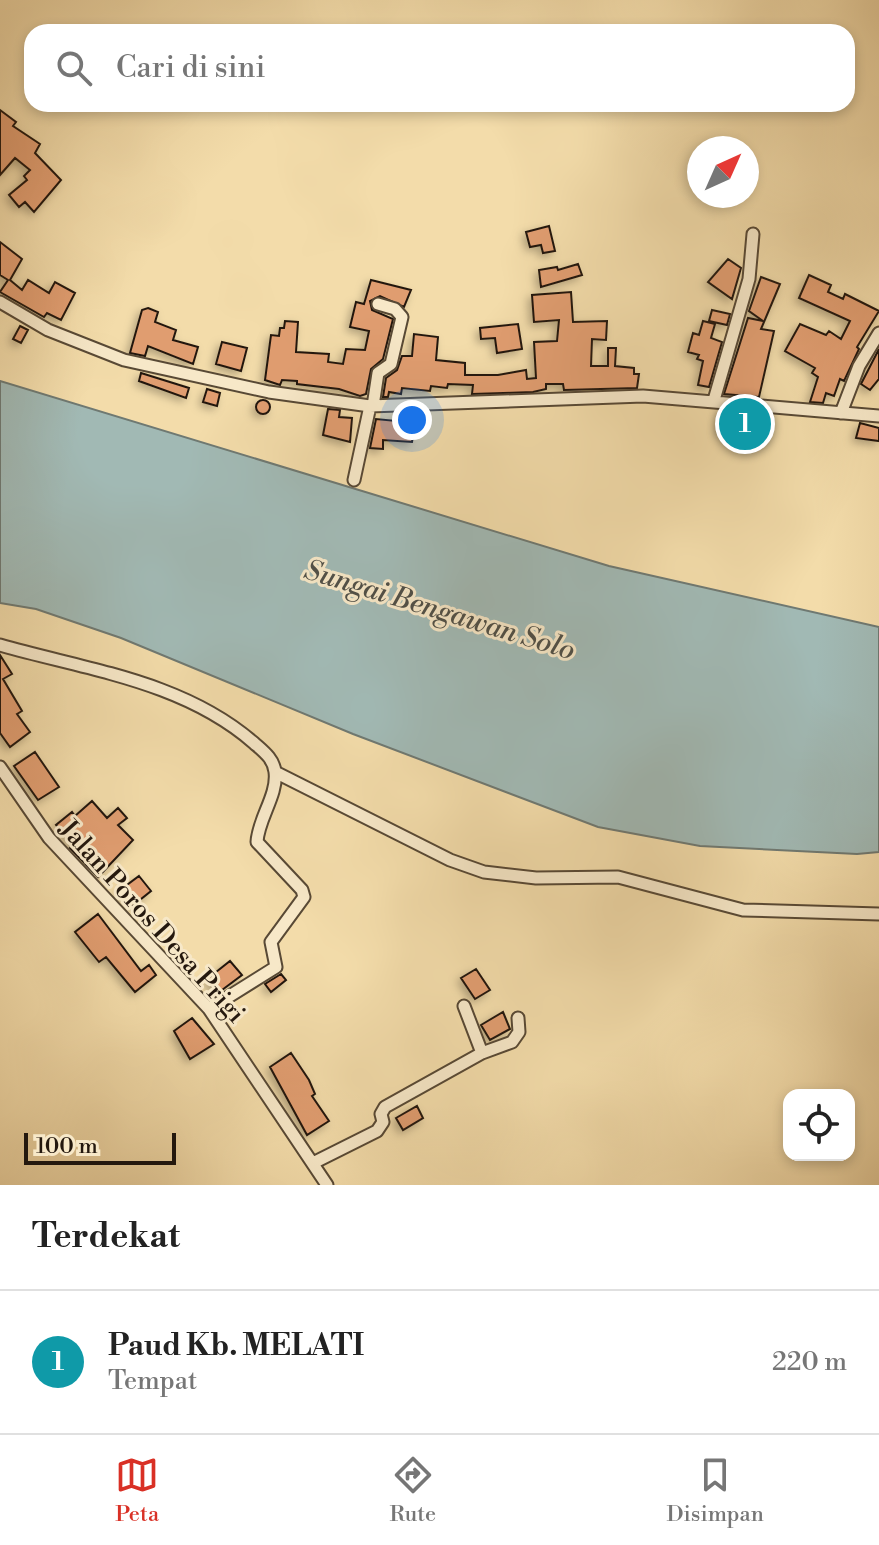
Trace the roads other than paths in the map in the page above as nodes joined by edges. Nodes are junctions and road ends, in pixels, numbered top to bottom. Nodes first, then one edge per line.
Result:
1 (753, 234) dead end
2 (0, 302) edge
3 (378, 304) dead end
4 (879, 333) edge
5 (714, 400) junction
6 (372, 406) junction
7 (841, 413) junction
8 (879, 416) edge
9 (354, 480) dead end
10 (0, 645) edge
11 (0, 767) edge
12 (275, 772) junction
13 (879, 914) edge
14 (464, 1006) dead end
15 (209, 1009) junction
16 (518, 1018) dead end
17 (482, 1053) junction
18 (313, 1163) junction
19 (327, 1185) edge

1 - 5 street
2 - 6 street
3 - 6 street
4 - 7 street
5 - 6 street
5 - 7 street
6 - 9 street
7 - 8 street
10 - 12 street
11 - 15 street, Jalan Poros Desa Prigi
12 - 13 street
12 - 15 street
14 - 17 street
15 - 18 street, Jalan Poros Desa Prigi
16 - 17 street
17 - 18 street
18 - 19 street, Jalan Poros Desa Prigi

